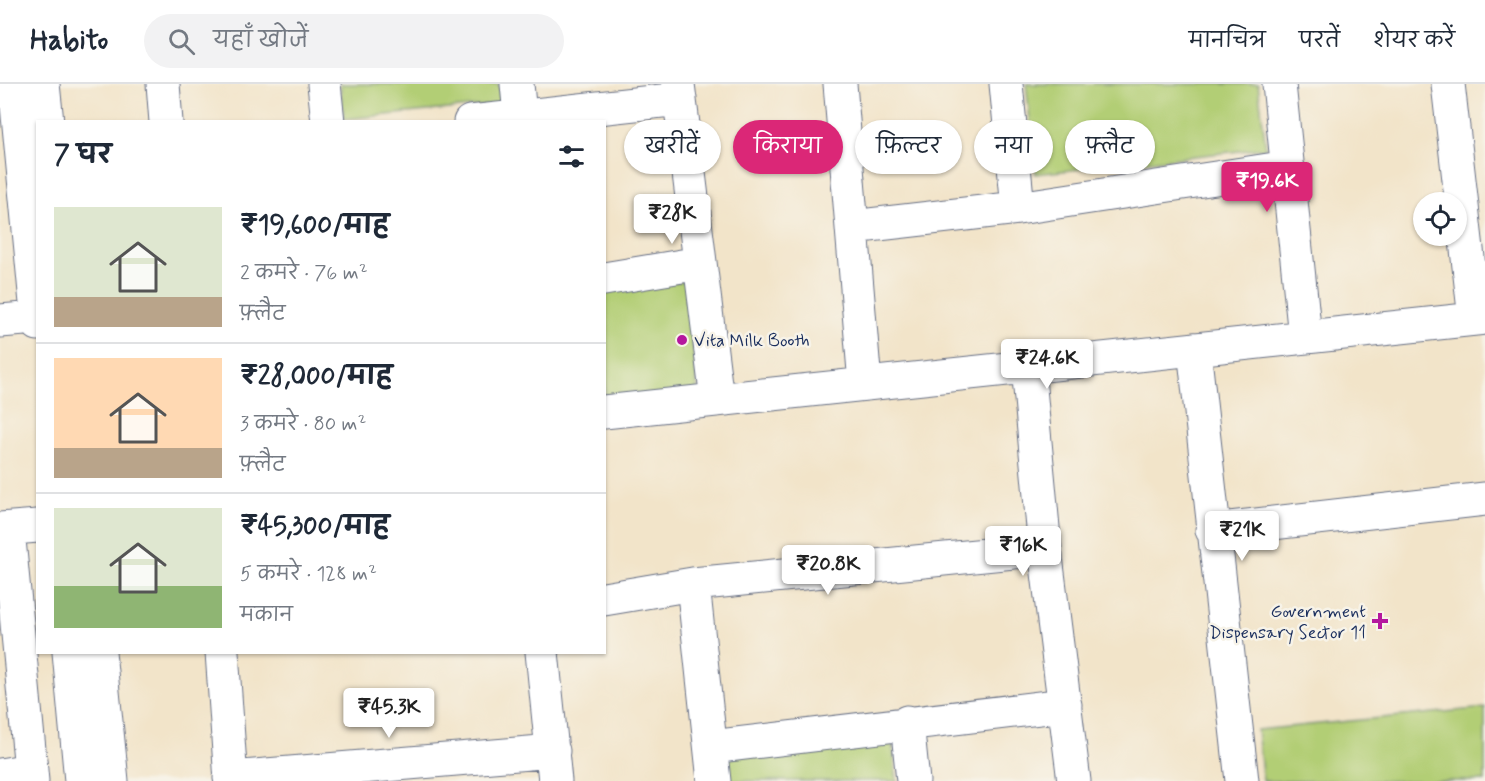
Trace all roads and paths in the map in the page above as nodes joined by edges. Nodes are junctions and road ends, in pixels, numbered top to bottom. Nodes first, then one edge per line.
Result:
1 (15, 84) edge
2 (43, 84) edge
3 (163, 84) edge
4 (324, 84) edge
5 (517, 84) edge
6 (840, 84) edge
7 (1006, 84) edge
8 (1279, 84) edge
9 (1448, 84) edge
10 (679, 92) edge
11 (519, 116) junction
12 (47, 120) edge
13 (166, 120) edge
14 (328, 120) edge
15 (486, 120) edge
16 (1288, 167) junction
17 (1018, 207) junction
18 (852, 227) junction
19 (700, 263) junction
20 (606, 279) edge
21 (36, 307) edge
22 (36, 318) edge
23 (1480, 318) edge
24 (0, 321) edge
25 (1305, 337) junction
26 (1194, 349) junction
27 (1028, 367) junction
28 (866, 384) junction
29 (717, 400) junction
30 (606, 412) edge
31 (1485, 499) edge
32 (15, 528) edge
33 (1212, 530) junction
34 (1045, 549) junction
35 (693, 584) junction
36 (606, 599) edge
37 (8, 602) edge
38 (69, 654) edge
39 (99, 654) edge
40 (222, 654) edge
41 (542, 654) edge
42 (1065, 705) junction
43 (907, 722) junction
44 (711, 747) junction
45 (554, 766) edge
46 (21, 775) edge
47 (230, 779) edge
48 (81, 781) edge
49 (111, 781) edge
50 (714, 781) edge
51 (913, 781) edge
52 (1074, 781) edge
53 (1242, 781) edge

1 - 21 street
2 - 12 street
3 - 13 street
4 - 14 street
5 - 11 street
6 - 18 street
7 - 17 street
8 - 16 street
9 - 23 street
10 - 11 street
10 - 19 street
11 - 15 street
16 - 17 street
16 - 25 street
17 - 18 street
18 - 28 street
19 - 20 street
19 - 29 street
22 - 24 street
23 - 25 street
25 - 26 street
26 - 27 street
26 - 33 street
27 - 28 street
27 - 34 street
28 - 29 street
29 - 30 street
31 - 33 street
32 - 37 street
33 - 53 street
34 - 35 street
34 - 42 street
35 - 36 street
35 - 44 street
37 - 46 street
38 - 48 street
39 - 49 street
40 - 47 street
41 - 45 street
42 - 43 street
42 - 52 street
43 - 44 street
43 - 51 street
44 - 50 street
45 - 47 street

